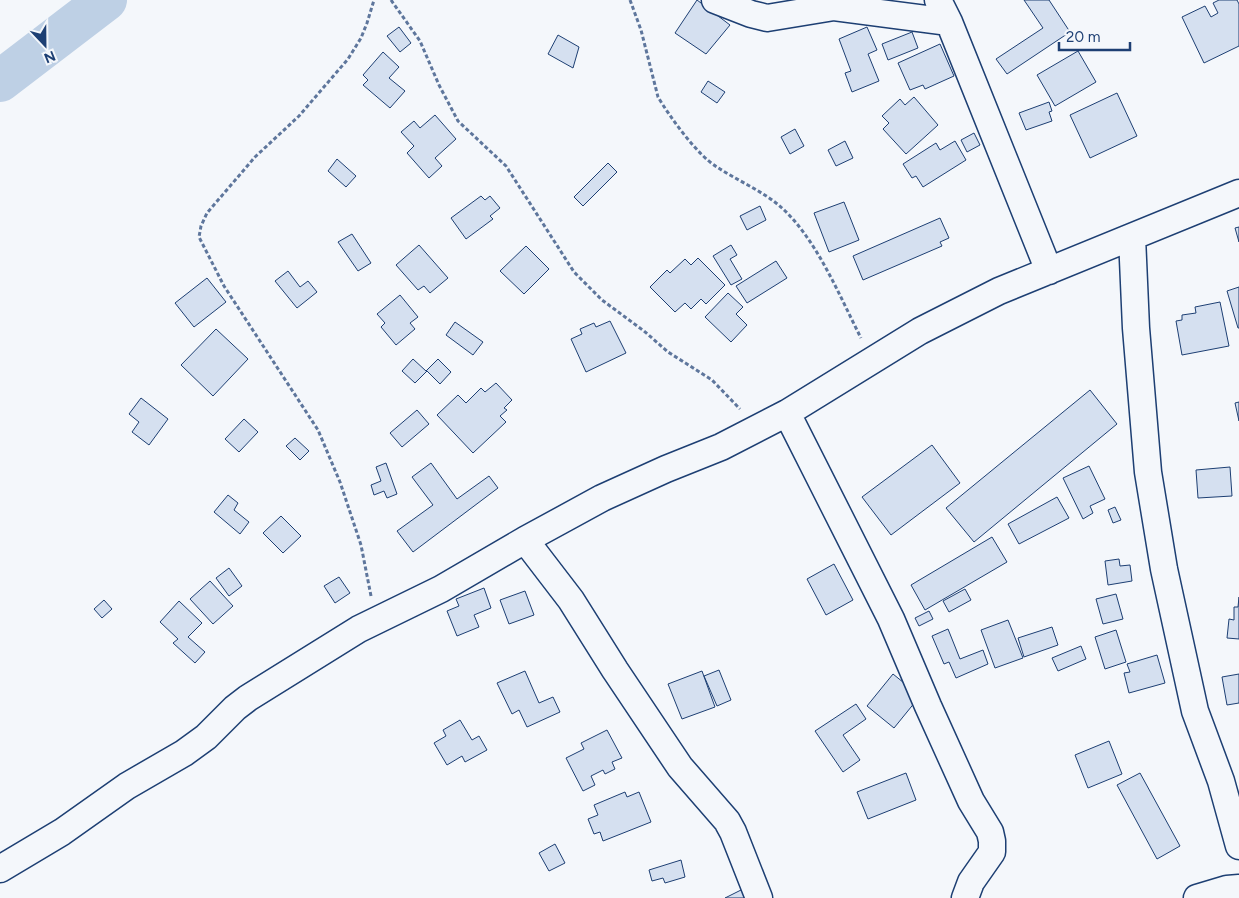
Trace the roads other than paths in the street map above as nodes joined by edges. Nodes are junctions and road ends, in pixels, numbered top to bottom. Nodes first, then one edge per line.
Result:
1 (715, 0) edge
2 (944, 11) edge
3 (1239, 193) edge
4 (1132, 237) junction
5 (1049, 271) junction
6 (787, 413) junction
7 (525, 540) junction
8 (1239, 846) edge
9 (0, 869) edge
10 (1239, 888) edge
11 (759, 898) edge
12 (965, 898) edge
13 (1197, 898) edge

1 - 2 street
2 - 5 street
3 - 4 street
4 - 5 street
4 - 8 street
5 - 6 street
6 - 7 street
6 - 12 street
7 - 9 street
7 - 11 street
10 - 13 street

